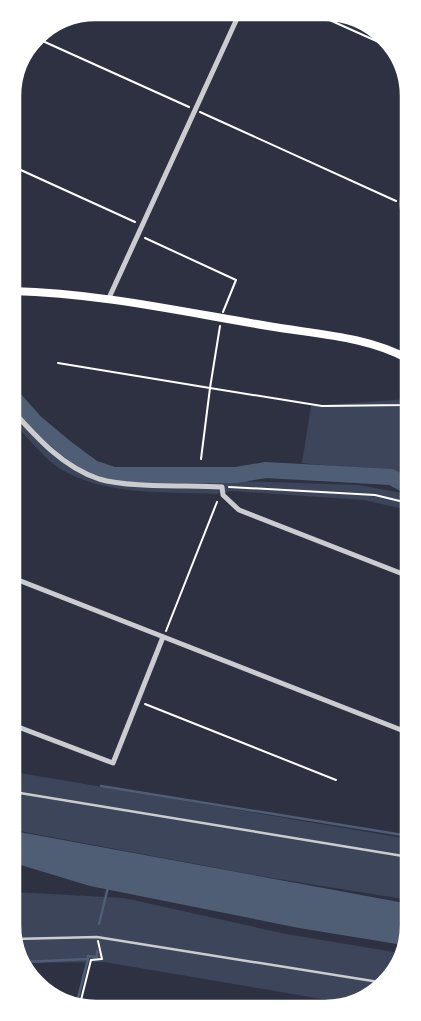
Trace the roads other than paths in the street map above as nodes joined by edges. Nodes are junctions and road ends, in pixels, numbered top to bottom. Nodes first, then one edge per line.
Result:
1 (236, 20) edge
2 (20, 291) edge
3 (108, 300) junction
4 (401, 356) edge
5 (20, 418) edge
6 (401, 573) edge
7 (20, 581) edge
8 (163, 637) junction
9 (20, 728) edge
10 (401, 730) edge
11 (20, 793) edge
12 (401, 856) edge
13 (22, 939) edge
14 (376, 981) edge

1 - 3 street
2 - 3 main road
3 - 4 main road
5 - 6 street
7 - 8 street
8 - 9 street
8 - 10 street
11 - 12 lane
13 - 14 lane

